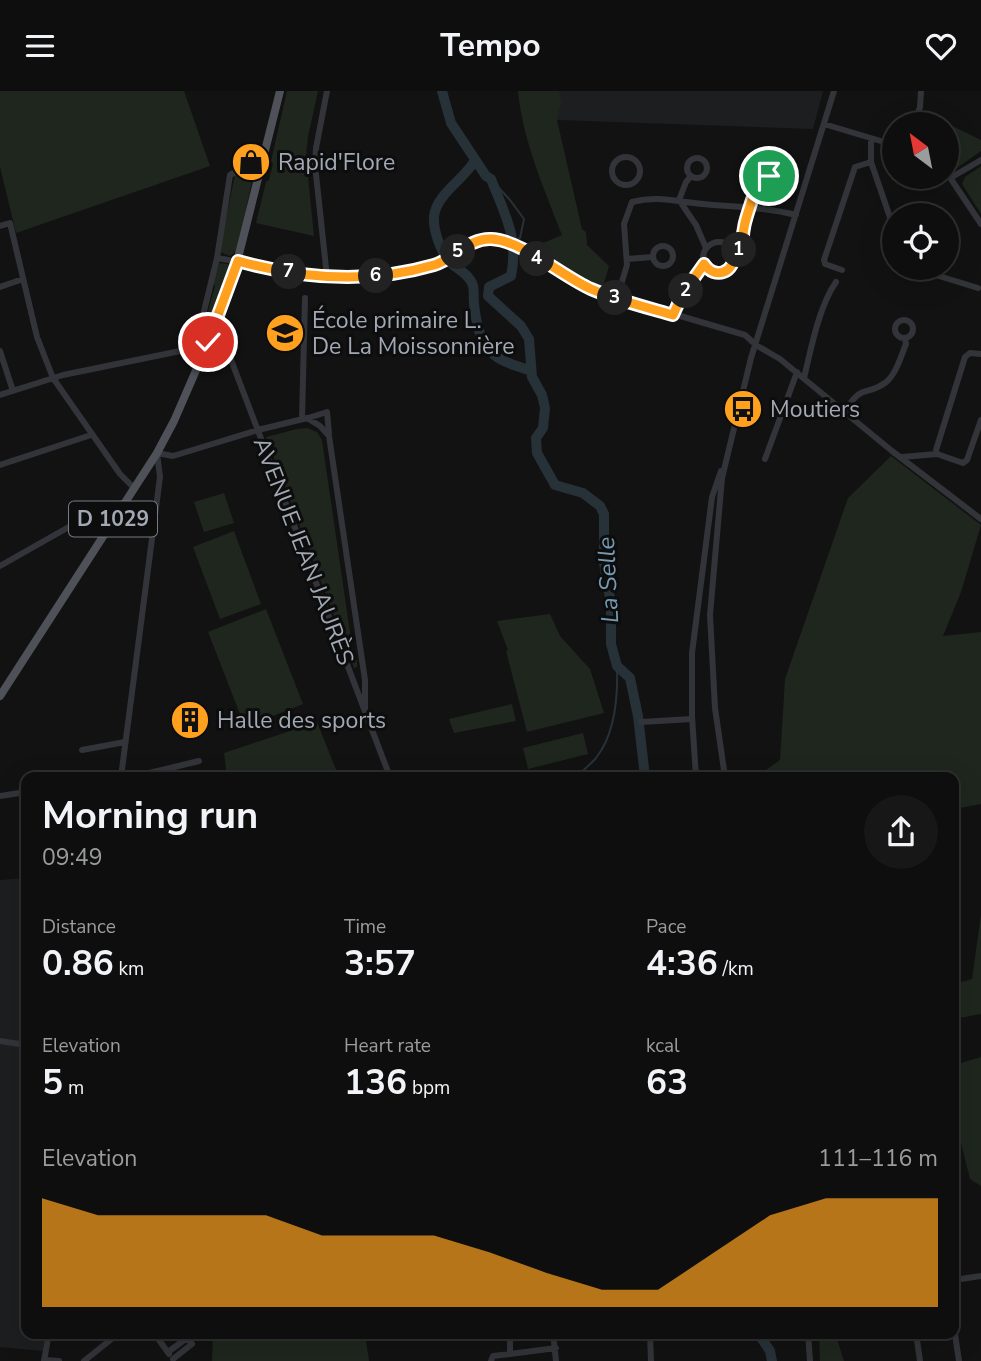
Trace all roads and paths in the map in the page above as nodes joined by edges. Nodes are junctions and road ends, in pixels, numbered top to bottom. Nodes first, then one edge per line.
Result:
1 (280, 91) edge
2 (327, 91) edge
3 (834, 91) edge
4 (921, 91) edge
5 (918, 112) edge
6 (824, 124) junction
7 (871, 139) junction
8 (882, 142) edge
9 (981, 160) edge
10 (872, 162) junction
11 (959, 170) edge
12 (261, 171) junction
13 (691, 176) dead end
14 (757, 180) junction
15 (627, 185) junction
16 (958, 189) edge
17 (679, 200) junction
18 (632, 202) junction
19 (885, 203) edge
20 (752, 207) junction
21 (796, 215) junction
22 (981, 224) edge
23 (0, 226) edge
24 (706, 248) junction
25 (734, 253) junction
26 (653, 257) dead end
27 (217, 258) junction
28 (627, 259) junction
29 (238, 261) junction
30 (704, 264) junction
31 (842, 270) dead end
32 (327, 277) junction
33 (23, 279) junction
34 (952, 280) edge
35 (836, 282) dead end
36 (0, 286) edge
37 (978, 288) dead end
38 (305, 298) dead end
39 (617, 298) junction
40 (673, 315) junction
41 (212, 331) junction
42 (905, 338) dead end
43 (756, 345) junction
44 (200, 350) junction
45 (0, 351) edge
46 (981, 354) edge
47 (797, 372) junction
48 (53, 378) junction
49 (804, 378) junction
50 (13, 391) junction
51 (0, 395) edge
52 (845, 411) junction
53 (304, 419) junction
54 (981, 420) edge
55 (258, 430) junction
56 (91, 435) junction
57 (329, 436) junction
58 (157, 453) junction
59 (937, 454) junction
60 (900, 457) junction
61 (765, 459) dead end
62 (0, 465) edge
63 (720, 478) junction
64 (134, 488) junction
65 (124, 503) junction
66 (981, 519) edge
67 (0, 566) edge
68 (363, 670) junction
69 (351, 673) junction
70 (0, 696) edge
71 (365, 709) junction
72 (692, 719) junction
73 (642, 722) dead end
74 (125, 742) junction
75 (82, 750) dead end
76 (199, 761) dead end
77 (122, 772) edge
78 (153, 772) edge
79 (388, 772) edge
80 (696, 772) edge
81 (724, 772) edge
82 (21, 793) edge
83 (0, 796) edge
84 (0, 1041) edge
85 (21, 1044) edge
86 (981, 1276) edge
87 (959, 1279) edge
88 (48, 1339) edge
89 (112, 1339) edge
90 (158, 1339) edge
91 (510, 1339) edge
92 (554, 1339) edge
93 (650, 1339) edge
94 (808, 1339) edge
95 (917, 1339) edge
96 (956, 1339) edge
97 (556, 1348) junction
98 (510, 1354) junction
99 (172, 1357) edge
100 (44, 1360) edge
101 (59, 1361) edge
102 (84, 1361) edge
103 (491, 1361) edge
104 (556, 1361) edge
105 (650, 1361) edge
106 (810, 1361) edge
107 (920, 1361) edge
108 (959, 1361) edge

1 - 12 main road, D 1029
2 - 32 street
3 - 6 street
4 - 5 street
6 - 7 street
6 - 21 street
7 - 8 street
7 - 10 street
9 - 11 street
10 - 19 street
10 - 31 street
12 - 27 street
12 - 29 main road, D 1029
13 - 17 street
14 - 14 street
14 - 20 street
15 - 15 street
15 - 18 street
16 - 22 street
17 - 18 street
17 - 20 street
17 - 24 street
18 - 28 street
20 - 21 street
20 - 25 street
21 - 43 street
23 - 33 street
24 - 25 street
24 - 30 street
25 - 30 street
26 - 28 street
27 - 29 street
27 - 44 street
28 - 39 street
29 - 32 street
29 - 41 main road, D 1029
30 - 40 street
32 - 39 street
33 - 36 street
33 - 48 street
34 - 37 street
35 - 49 street
38 - 53 street
39 - 40 street
40 - 43 street
41 - 44 main road, D 1029
41 - 55 street, AVENUE JEAN JAURÈS
42 - 52 street
43 - 47 street
43 - 63 street
44 - 48 street
44 - 58 main road, D 1029
45 - 50 street
46 - 59 street
47 - 49 street
47 - 61 street
48 - 50 street
48 - 56 street
49 - 52 street
50 - 51 street
52 - 60 street
53 - 55 street
53 - 57 street
53 - 57 street
54 - 59 street
55 - 58 street
55 - 69 street, AVENUE JEAN JAURÈS
56 - 62 street
56 - 64 street
57 - 68 street
58 - 64 main road, D 1029
58 - 74 street
59 - 60 street
60 - 66 street
63 - 72 street
63 - 81 street
64 - 65 main road, D 1029
65 - 67 street
65 - 70 main road, D 1029
68 - 69 street
68 - 71 street
69 - 71 street, AVENUE JEAN JAURÈS
71 - 79 street, AVENUE JEAN JAURÈS
72 - 73 street
72 - 80 street
74 - 75 street
74 - 77 street
76 - 78 street
82 - 83 street
84 - 85 street
86 - 87 street
88 - 100 street
89 - 102 street
90 - 99 street
91 - 98 street
92 - 97 street
93 - 105 street
94 - 106 street
95 - 107 street
96 - 108 street
97 - 98 street
97 - 104 street
98 - 103 street
100 - 101 street

